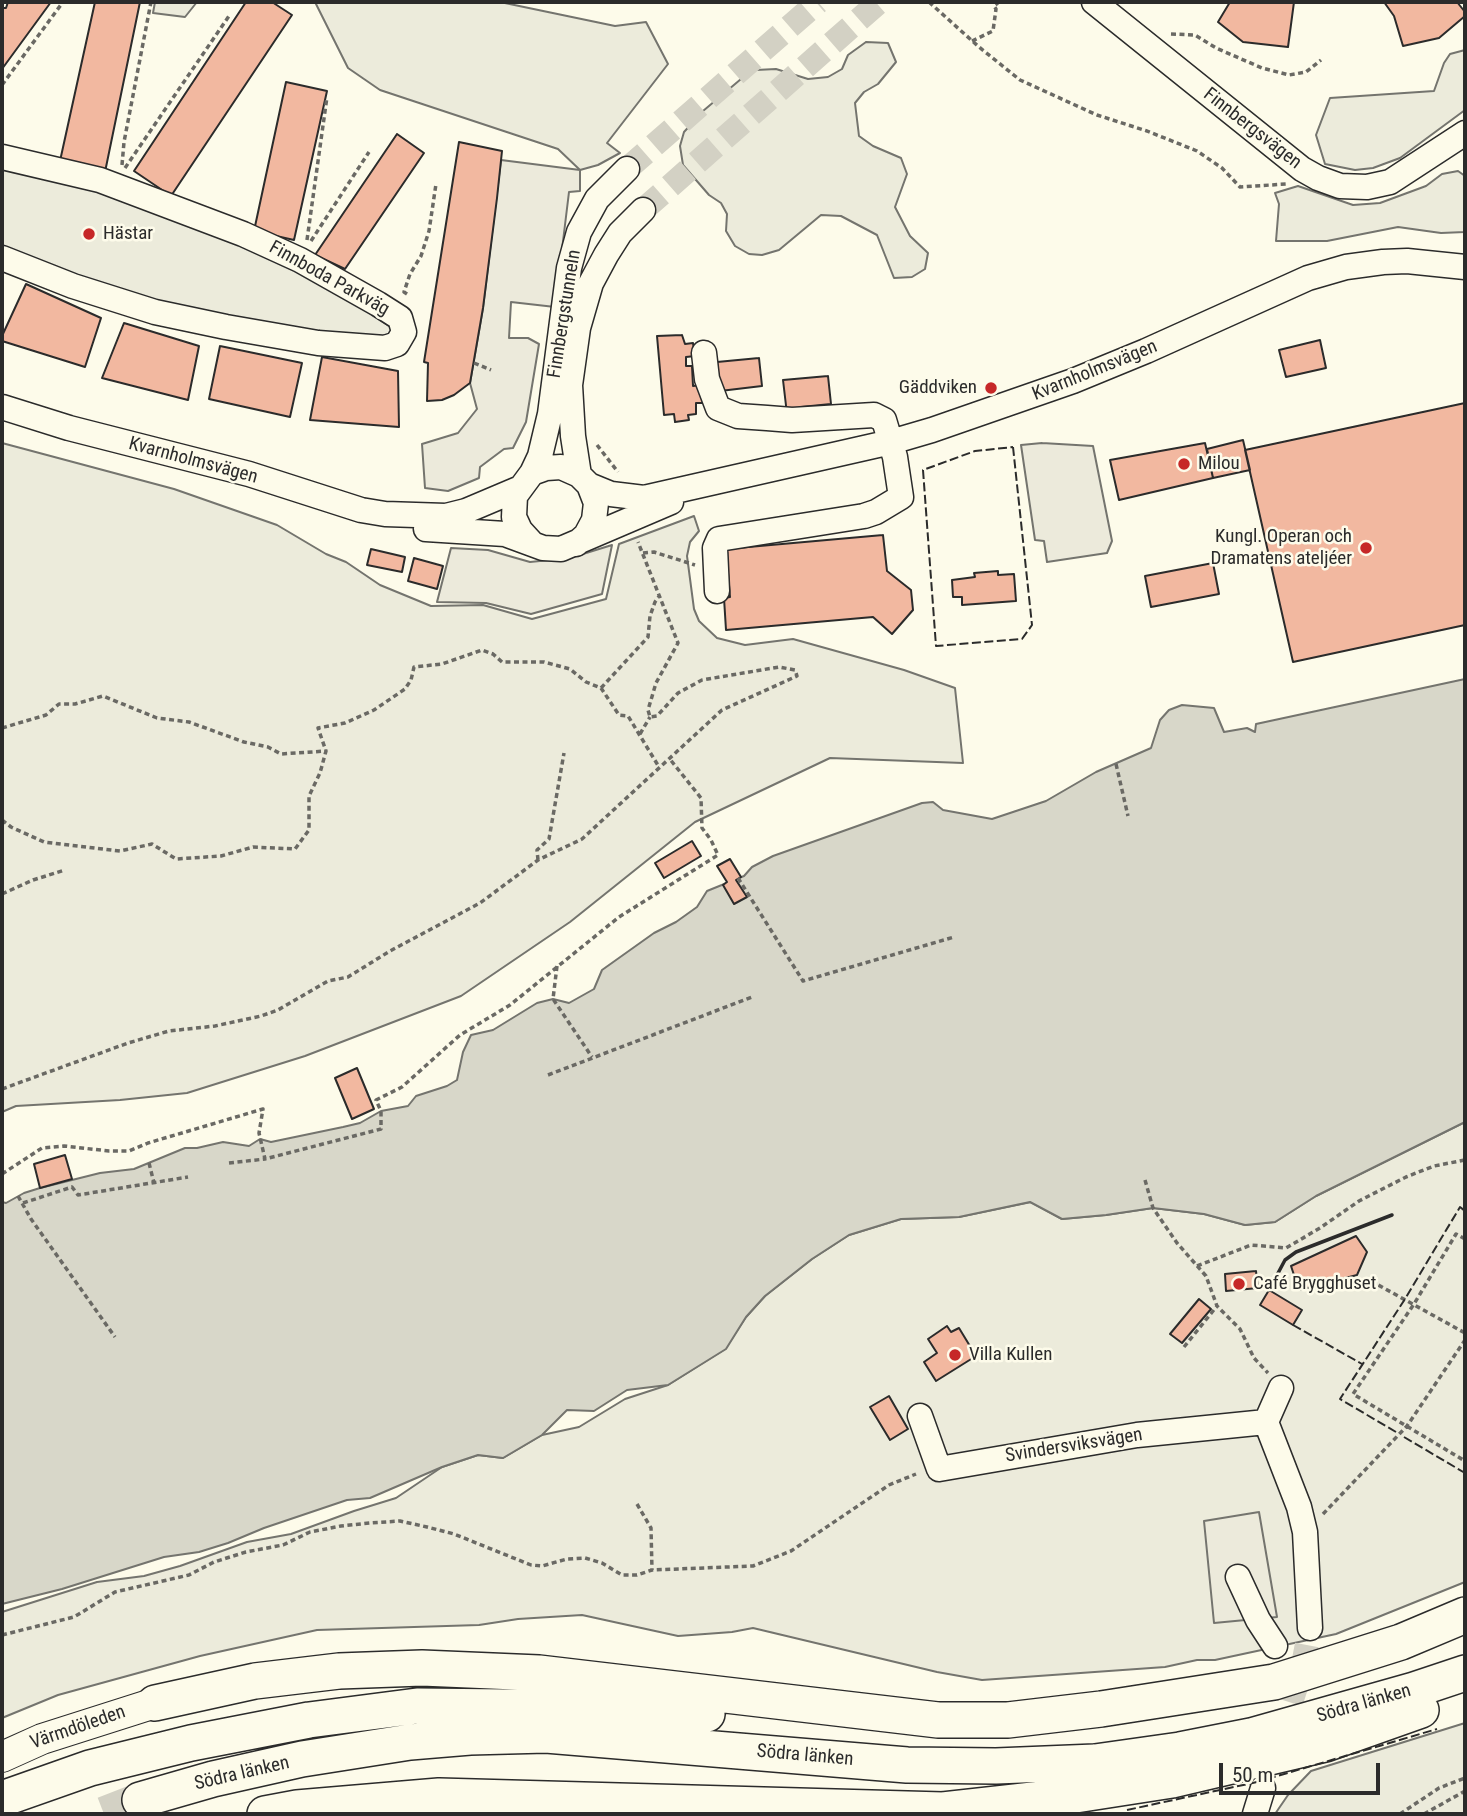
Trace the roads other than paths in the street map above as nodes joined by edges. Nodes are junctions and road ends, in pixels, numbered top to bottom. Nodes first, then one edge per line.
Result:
1 (1094, 2) edge
2 (1465, 133) edge
3 (2, 156) edge
4 (627, 169) tunnel mouth
5 (643, 210) tunnel mouth
6 (2, 258) edge
7 (1465, 267) edge
8 (704, 353) dead end
9 (2, 407) edge
10 (891, 442) junction
11 (584, 480) junction
12 (719, 480) junction
13 (525, 481) junction
14 (384, 514) junction
15 (531, 542) junction
16 (576, 544) junction
17 (717, 591) dead end
18 (1282, 1388) road end
19 (920, 1416) dead end
20 (1266, 1422) junction
21 (1238, 1577) dead end
22 (1465, 1615) edge
23 (1310, 1628) tunnel mouth
24 (1275, 1646) dead end
25 (1465, 1673) edge
26 (1465, 1693) edge
27 (155, 1703) joint
28 (938, 1720) junction
29 (2, 1757) edge
30 (1264, 1788) dead end
31 (2, 1798) edge
32 (140, 1800) tunnel mouth
33 (265, 1814) edge
34 (1255, 1814) edge

1 - 2 street, Finnbergsvägen
3 - 6 street, Finnboda Parkväg
4 - 13 street, Finnbergstunneln
5 - 11 street, Finnbergstunneln
7 - 10 street, Kvarnholmsvägen
8 - 10 street
9 - 14 street, Kvarnholmsvägen
10 - 12 street, Kvarnholmsvägen
10 - 17 street
11 - 12 street, Kvarnholmsvägen
11 - 13 street, Kvarnholmsvägen
11 - 16 street
12 - 16 street, Kvarnholmsvägen
13 - 14 street, Kvarnholmsvägen
13 - 15 street
14 - 15 street, Kvarnholmsvägen
15 - 16 street, Kvarnholmsvägen
18 - 20 street
19 - 20 street, Svindersviksvägen
20 - 23 street
21 - 24 street
22 - 28 highway
25 - 32 highway, Södra länken
26 - 33 highway
27 - 28 highway
27 - 29 main road, Värmdöleden
28 - 31 highway, Södra länken
30 - 34 street

